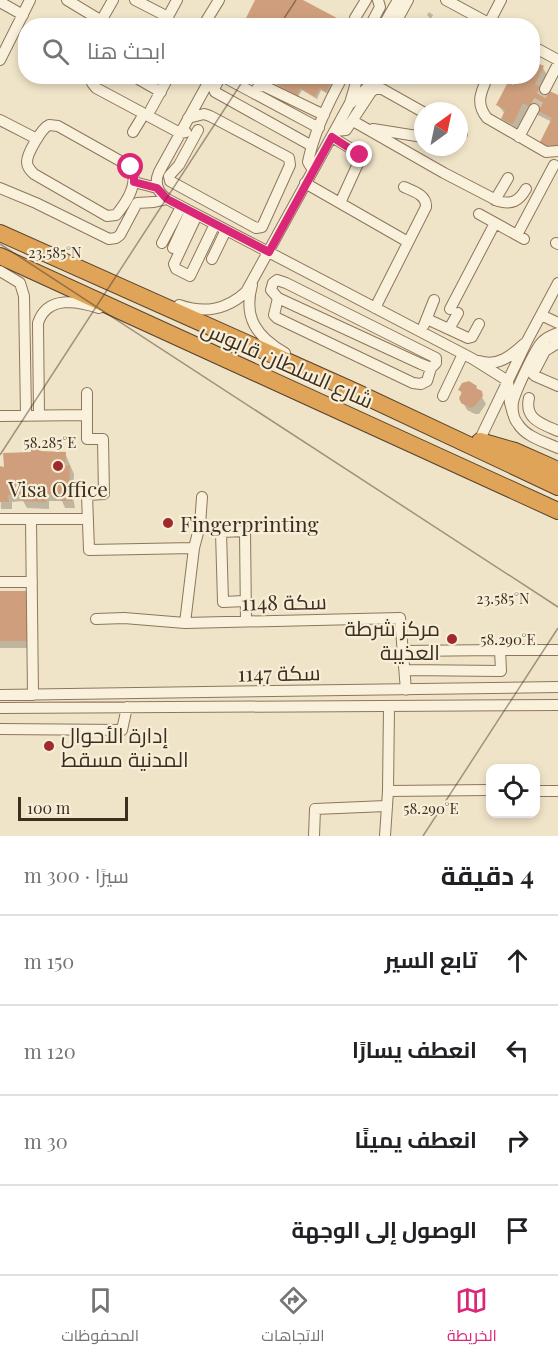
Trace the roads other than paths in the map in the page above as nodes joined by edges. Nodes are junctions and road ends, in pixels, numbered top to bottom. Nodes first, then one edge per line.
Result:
1 (1, 0) edge
2 (30, 0) edge
3 (67, 0) edge
4 (113, 0) edge
5 (135, 0) edge
6 (177, 0) edge
7 (219, 0) edge
8 (366, 0) edge
9 (378, 0) edge
10 (398, 0) edge
11 (408, 0) edge
12 (446, 0) edge
13 (501, 0) edge
14 (23, 15) junction
15 (21, 18) edge
16 (97, 18) edge
17 (107, 18) edge
18 (161, 18) edge
19 (167, 18) edge
20 (208, 18) edge
21 (355, 18) dead end
22 (374, 18) edge
23 (388, 18) edge
24 (398, 18) edge
25 (480, 18) edge
26 (494, 18) edge
27 (18, 25) edge
28 (540, 51) edge
29 (0, 60) edge
30 (558, 62) edge
31 (93, 84) edge
32 (147, 84) edge
33 (165, 84) edge
34 (207, 84) edge
35 (216, 84) edge
36 (236, 84) edge
37 (339, 84) edge
38 (356, 84) edge
39 (370, 84) edge
40 (485, 84) edge
41 (545, 88) tunnel mouth
42 (161, 92) junction
43 (255, 94) junction
44 (350, 103) junction
45 (414, 107) edge
46 (534, 109) tunnel mouth
47 (148, 112) junction
48 (324, 116) junction
49 (188, 118) junction
50 (0, 120) edge
51 (353, 121) junction
52 (319, 128) junction
53 (367, 129) junction
54 (133, 132) dead end
55 (180, 133) junction
56 (334, 134) junction
57 (414, 135) edge
58 (519, 137) junction
59 (37, 139) junction
60 (312, 146) junction
61 (414, 147) edge
62 (558, 151) edge
63 (410, 153) junction
64 (555, 165) dead end
65 (313, 170) junction
66 (507, 178) dead end
67 (134, 182) junction
68 (305, 183) junction
69 (404, 187) dead end
70 (0, 188) edge
71 (157, 188) junction
72 (526, 189) dead end
73 (167, 199) junction
74 (495, 200) junction
75 (340, 203) junction
76 (189, 211) junction
77 (479, 214) dead end
78 (495, 223) junction
79 (215, 224) junction
80 (226, 230) junction
81 (0, 233) edge
82 (408, 242) junction
83 (162, 243) dead end
84 (173, 248) dead end
85 (269, 252) junction
86 (0, 256) edge
87 (212, 259) dead end
88 (0, 271) edge
89 (100, 278) junction
90 (253, 282) junction
91 (558, 283) edge
92 (278, 298) junction
93 (358, 299) junction
94 (375, 308) junction
95 (351, 315) junction
96 (541, 315) junction
97 (137, 319) junction
98 (558, 323) edge
99 (479, 324) dead end
100 (449, 329) junction
101 (418, 331) junction
102 (558, 333) edge
103 (527, 341) junction
104 (558, 343) edge
105 (468, 357) junction
106 (431, 368) junction
107 (508, 381) junction
108 (558, 386) edge
109 (356, 392) junction
110 (87, 393) dead end
111 (443, 396) dead end
112 (529, 398) dead end
113 (513, 414) junction
114 (87, 415) junction
115 (0, 416) edge
116 (26, 416) junction
117 (39, 416) junction
118 (431, 426) junction
119 (558, 431) edge
120 (479, 441) junction
121 (558, 447) edge
122 (558, 470) edge
123 (558, 487) edge
124 (201, 497) dead end
125 (558, 511) edge
126 (0, 519) edge
127 (31, 519) junction
128 (87, 519) junction
129 (194, 548) junction
130 (0, 582) edge
131 (32, 582) junction
132 (244, 601) junction
133 (96, 619) dead end
134 (246, 621) junction
135 (185, 623) junction
136 (500, 650) junction
137 (558, 650) edge
138 (403, 651) junction
139 (405, 670) junction
140 (558, 687) edge
141 (406, 690) junction
142 (0, 695) edge
143 (33, 695) junction
144 (558, 705) edge
145 (389, 706) junction
146 (127, 707) junction
147 (0, 708) edge
148 (0, 729) edge
149 (486, 790) edge
150 (388, 791) junction
151 (540, 791) edge
152 (558, 791) edge
153 (386, 806) junction
154 (314, 836) edge
155 (385, 836) edge

1 - 14 street
2 - 14 street
3 - 16 street
4 - 17 street
5 - 18 street
6 - 19 street
7 - 20 street
8 - 21 street
9 - 22 street
10 - 23 street
11 - 24 street
12 - 25 street
13 - 26 street
14 - 15 street
27 - 29 street
28 - 30 street
30 - 41 street
31 - 47 street
32 - 42 street
33 - 42 street
34 - 49 street
35 - 60 street
36 - 43 street
37 - 48 street
38 - 44 street
39 - 44 street
40 - 58 street
42 - 47 street
43 - 48 street
43 - 52 street
44 - 56 street
45 - 51 street
46 - 58 street
47 - 54 street
47 - 55 street
48 - 52 street
49 - 55 street
49 - 55 street
50 - 59 street
51 - 53 street
51 - 56 street
52 - 60 street
53 - 57 street
53 - 63 street
55 - 71 street
56 - 65 street
56 - 75 street
58 - 62 street
59 - 67 street
59 - 67 street
60 - 65 street
61 - 63 street
63 - 74 street
64 - 78 street
65 - 68 street
66 - 74 street
67 - 71 street
68 - 75 street
68 - 85 street
69 - 82 street
70 - 73 street
71 - 73 street
72 - 74 street
73 - 76 street
75 - 82 street
76 - 79 street
76 - 79 street
76 - 83 street
76 - 84 street
77 - 78 street
78 - 100 street
79 - 80 street
80 - 85 street
80 - 87 street
81 - 89 highway, شارع السلطان قابوس
82 - 94 street
85 - 90 street
85 - 93 street
86 - 97 highway, شارع السلطان قابوس
88 - 116 street
89 - 90 street
89 - 109 highway, شارع السلطان قابوس
90 - 109 street
91 - 96 street
92 - 95 street
92 - 106 street
92 - 106 street
93 - 94 street
93 - 95 street
94 - 101 street
95 - 106 street
96 - 98 street
96 - 103 street
97 - 117 street
97 - 125 highway, شارع السلطان قابوس
99 - 100 street
100 - 101 street
101 - 105 street
102 - 113 street
103 - 105 street
103 - 107 street
104 - 108 street
105 - 107 street
105 - 111 street
107 - 113 street
107 - 120 street
109 - 118 highway, شارع السلطان قابوس
110 - 114 street
112 - 119 street
113 - 121 street
114 - 117 street
114 - 128 street
115 - 116 street
116 - 117 street
118 - 120 highway
118 - 123 highway, شارع السلطان قابوس
120 - 122 highway
124 - 129 street
126 - 127 street
127 - 128 street
127 - 131 street
128 - 129 street
129 - 135 street
130 - 131 street
131 - 143 street
132 - 132 street
132 - 134 street
133 - 135 street, سكة 1148
134 - 135 street, سكة 1148
134 - 138 street, سكة 1148
136 - 137 street
136 - 138 street
136 - 139 street
138 - 139 street, سكة 1148
139 - 141 street, سكة 1148
140 - 141 street, سكة 1147
141 - 143 street, سكة 1147
142 - 143 street, سكة 1147
144 - 145 street, سكة 1147
145 - 146 street, سكة 1147
145 - 150 street
146 - 147 street, سكة 1147
146 - 148 street
149 - 150 street
150 - 153 street
151 - 152 street
153 - 154 street
153 - 155 street

